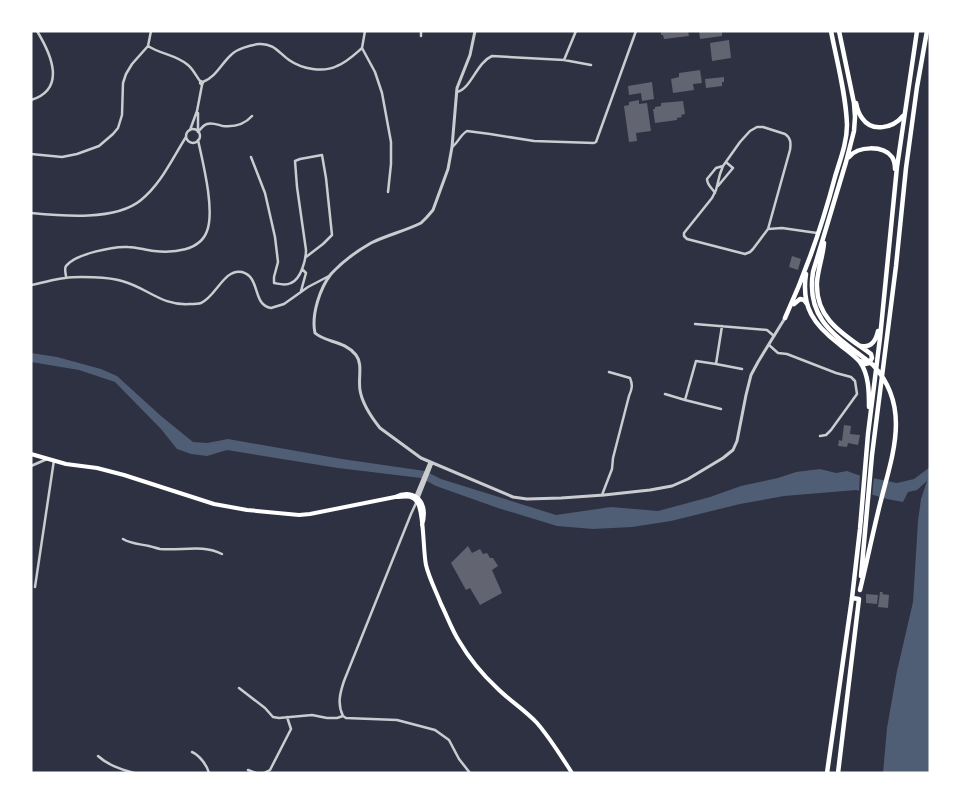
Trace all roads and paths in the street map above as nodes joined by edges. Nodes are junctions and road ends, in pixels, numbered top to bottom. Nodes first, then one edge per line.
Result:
1 (37, 31) edge
2 (151, 31) edge
3 (365, 31) edge
4 (421, 31) edge
5 (476, 31) edge
6 (576, 31) edge
7 (636, 31) edge
8 (830, 31) edge
9 (840, 31) edge
10 (917, 31) edge
11 (927, 31) edge
12 (421, 36) dead end
13 (148, 46) junction
14 (362, 48) junction
15 (564, 60) junction
16 (591, 65) dead end
17 (202, 83) junction
18 (851, 86) junction
19 (457, 92) junction
20 (31, 100) edge
21 (198, 111) junction
22 (904, 115) junction
23 (252, 116) dead end
24 (190, 130) junction
25 (198, 132) junction
26 (186, 137) junction
27 (198, 140) junction
28 (452, 147) junction
29 (31, 154) edge
30 (250, 157) dead end
31 (726, 162) junction
32 (846, 162) junction
33 (723, 166) junction
34 (896, 178) junction
35 (717, 187) junction
36 (388, 192) dead end
37 (715, 193) junction
38 (31, 213) edge
39 (768, 229) junction
40 (825, 232) junction
41 (819, 234) junction
42 (889, 251) junction
43 (898, 252) junction
44 (306, 257) junction
45 (807, 268) junction
46 (302, 269) junction
47 (330, 276) junction
48 (66, 277) junction
49 (31, 285) edge
50 (301, 291) junction
51 (808, 308) junction
52 (882, 316) junction
53 (785, 318) junction
54 (695, 324) dead end
55 (722, 326) junction
56 (774, 336) junction
57 (769, 345) junction
58 (859, 346) junction
59 (858, 360) junction
60 (716, 364) junction
61 (742, 369) dead end
62 (610, 372) dead end
63 (665, 394) dead end
64 (685, 400) junction
65 (721, 408) dead end
66 (868, 434) junction
67 (820, 436) dead end
68 (31, 454) edge
69 (869, 455) junction
70 (48, 459) junction
71 (54, 460) junction
72 (431, 463) junction
73 (31, 466) edge
74 (602, 495) junction
75 (416, 500) junction
76 (862, 529) junction
77 (123, 539) dead end
78 (222, 554) dead end
79 (35, 587) dead end
80 (860, 590) junction
81 (852, 598) junction
82 (859, 599) junction
83 (239, 688) dead end
84 (343, 716) junction
85 (288, 717) junction
86 (192, 752) dead end
87 (98, 756) dead end
88 (248, 770) dead end
89 (134, 773) edge
90 (209, 773) edge
91 (256, 773) edge
92 (264, 773) edge
93 (470, 773) edge
94 (572, 773) edge
95 (827, 773) edge
96 (838, 773) edge

1 - 20 street
2 - 13 street
3 - 14 street
4 - 12 street
5 - 19 street
6 - 15 street
7 - 28 street
8 - 41 highway
9 - 18 highway
10 - 22 highway
11 - 43 highway
13 - 17 street
13 - 29 street
14 - 17 street
14 - 36 street
15 - 16 street
15 - 19 street
17 - 21 street
18 - 22 highway
18 - 32 highway
19 - 28 street
21 - 24 street
21 - 25 street
22 - 34 highway
23 - 25 street
24 - 25 street
24 - 26 street
25 - 27 street
26 - 27 street
26 - 38 street
27 - 48 street
28 - 47 street
30 - 46 street
31 - 33 street
31 - 35 street
31 - 39 street
32 - 34 highway
32 - 40 highway
33 - 35 street
33 - 37 street
34 - 42 highway
35 - 37 street
37 - 39 street
39 - 41 street
40 - 58 highway
40 - 80 highway
41 - 45 highway
42 - 43 highway
42 - 52 highway
43 - 69 highway
44 - 44 street
44 - 46 street
45 - 51 highway
45 - 53 highway
46 - 50 street
47 - 50 street
47 - 72 street
48 - 49 street
48 - 50 street
51 - 53 highway
51 - 59 highway
52 - 58 highway
52 - 66 highway
53 - 56 street
54 - 55 street
55 - 56 street
55 - 60 street
56 - 57 street
57 - 67 street
57 - 74 street
58 - 59 highway
59 - 66 highway
60 - 61 street
60 - 64 street
62 - 74 street
63 - 64 street
64 - 65 street
66 - 69 highway
68 - 70 main road
69 - 76 highway
70 - 71 main road
70 - 73 street
71 - 75 main road
71 - 79 street
72 - 74 street
72 - 75 street
75 - 84 street
75 - 94 main road
76 - 80 highway
76 - 81 highway
77 - 78 street
80 - 82 highway
81 - 82 highway
81 - 95 highway
82 - 96 highway
83 - 85 street
84 - 85 street
84 - 93 street
85 - 92 street
86 - 90 street
87 - 89 street
88 - 91 street

